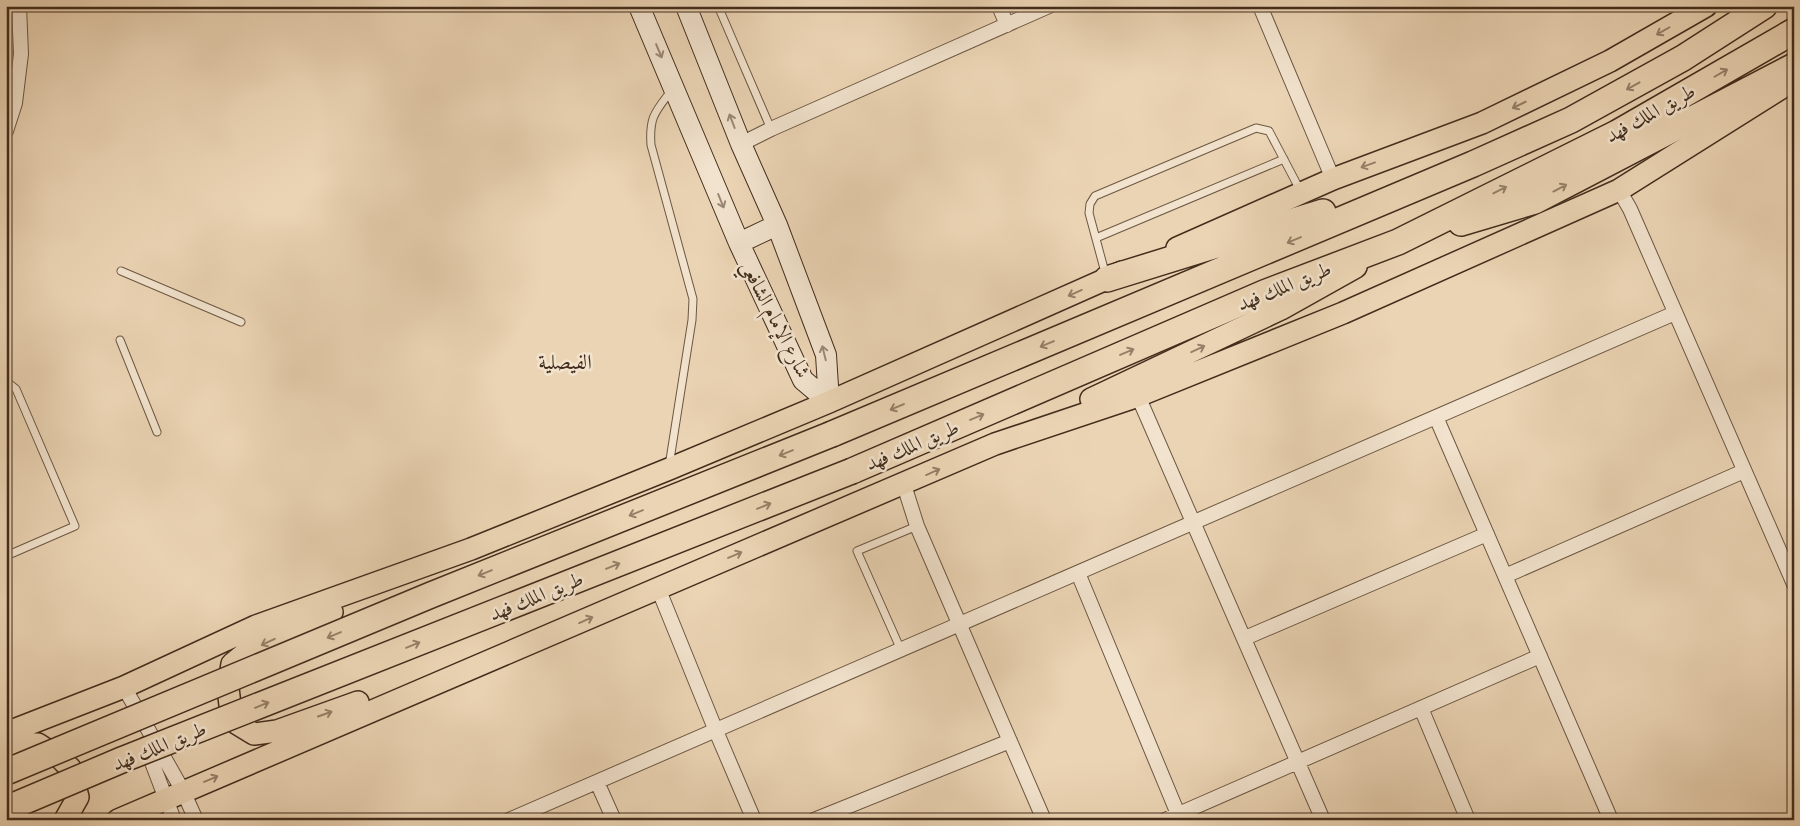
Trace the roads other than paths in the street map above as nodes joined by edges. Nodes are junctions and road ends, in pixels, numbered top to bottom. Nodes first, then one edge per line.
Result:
1 (18, 6) edge
2 (639, 6) edge
3 (686, 6) edge
4 (718, 6) edge
5 (999, 6) edge
6 (1049, 6) edge
7 (1260, 6) edge
8 (1706, 6) edge
9 (1764, 6) edge
10 (1007, 25) junction
11 (1794, 31) edge
12 (1794, 66) edge
13 (1794, 80) edge
14 (674, 86) junction
15 (772, 129) junction
16 (6, 131) edge
17 (741, 144) junction
18 (1284, 159) junction
19 (1473, 164) junction
20 (1333, 179) junction
21 (1619, 190) junction
22 (1301, 193) junction
23 (778, 225) junction
24 (1096, 238) junction
25 (1398, 242) junction
26 (739, 243) junction
27 (121, 271) dead end
28 (1107, 279) junction
29 (1675, 313) junction
30 (241, 322) dead end
31 (120, 340) dead end
32 (6, 381) edge
33 (1138, 396) junction
34 (828, 402) junction
35 (1436, 417) junction
36 (157, 432) dead end
37 (995, 444) junction
38 (668, 469) junction
39 (1744, 471) junction
40 (904, 485) junction
41 (1194, 522) junction
42 (917, 526) junction
43 (1487, 534) junction
44 (471, 548) junction
45 (6, 556) edge
46 (1078, 573) junction
47 (1505, 576) junction
48 (1794, 584) edge
49 (658, 588) junction
50 (959, 625) junction
51 (557, 632) junction
52 (1245, 638) junction
53 (901, 650) junction
54 (1540, 656) junction
55 (124, 687) junction
56 (1421, 708) junction
57 (716, 731) junction
58 (6, 733) edge
59 (1010, 741) junction
60 (6, 750) edge
61 (1298, 762) junction
62 (6, 772) edge
63 (597, 782) junction
64 (174, 795) junction
65 (6, 809) edge
66 (1178, 814) junction
67 (65, 820) edge
68 (118, 820) edge
69 (174, 820) edge
70 (196, 820) edge
71 (509, 820) edge
72 (614, 820) edge
73 (754, 820) edge
74 (814, 820) edge
75 (1044, 820) edge
76 (1165, 820) edge
77 (1323, 820) edge
78 (1468, 820) edge
79 (1611, 820) edge

1 - 16 street
2 -> 14 main road, شارع الإمام الشافعي
17 -> 3 main road, شارع الإمام الشافعي
4 - 15 lane
5 - 10 street
6 - 10 street
7 - 20 street
8 -> 20 main road
9 -> 19 highway, طريق الملك فهد
10 - 15 street
25 -> 11 highway, طريق الملك فهد
25 -> 12 highway
13 - 21 main road
14 -> 26 main road, شارع الإمام الشافعي
14 - 38 lane
15 - 17 street
17 - 23 main road, شارع الإمام الشافعي
18 - 22 lane
18 - 24 lane
18 - 24 lane
19 - 28 highway
19 -> 62 highway, طريق الملك فهد, bridge
20 - 22 main road
21 - 29 street
21 - 33 main road
22 - 28 main road
23 - 26 main road
34 -> 23 main road, شارع الإمام الشافعي
24 - 28 lane
37 -> 25 main road
65 -> 25 highway, طريق الملك فهد, bridge
26 - 34 main road, شارع الإمام الشافعي
27 - 30 lane
28 -> 34 main road
29 - 35 street
29 - 39 street
31 - 36 lane
32 - 45 lane
33 - 37 main road
33 - 41 street
34 - 38 main road
35 - 41 street
35 - 43 street
40 -> 37 main road
38 - 44 main road
39 - 47 street
39 - 48 street
40 - 42 street
49 -> 40 main road
41 - 46 street
41 - 52 street
42 - 50 street
42 - 53 lane
43 - 47 street
43 - 52 street
44 -> 51 main road
44 - 55 main road
46 - 50 street
46 - 66 street
47 - 54 street
51 -> 49 main road
49 - 57 street
50 - 53 street
50 - 59 street
64 -> 51 main road
52 - 61 street
53 - 57 street
54 - 56 street
54 - 79 street
55 - 58 main road
55 - 64 street
55 - 64 street
56 - 61 street
56 - 78 street
57 - 63 street
57 - 73 street
59 - 74 street
59 - 75 street
60 - 67 main road
61 - 66 street
61 - 77 street
63 - 71 street
63 - 72 street
64 - 68 main road
64 - 69 street
64 - 70 street
66 - 76 street

